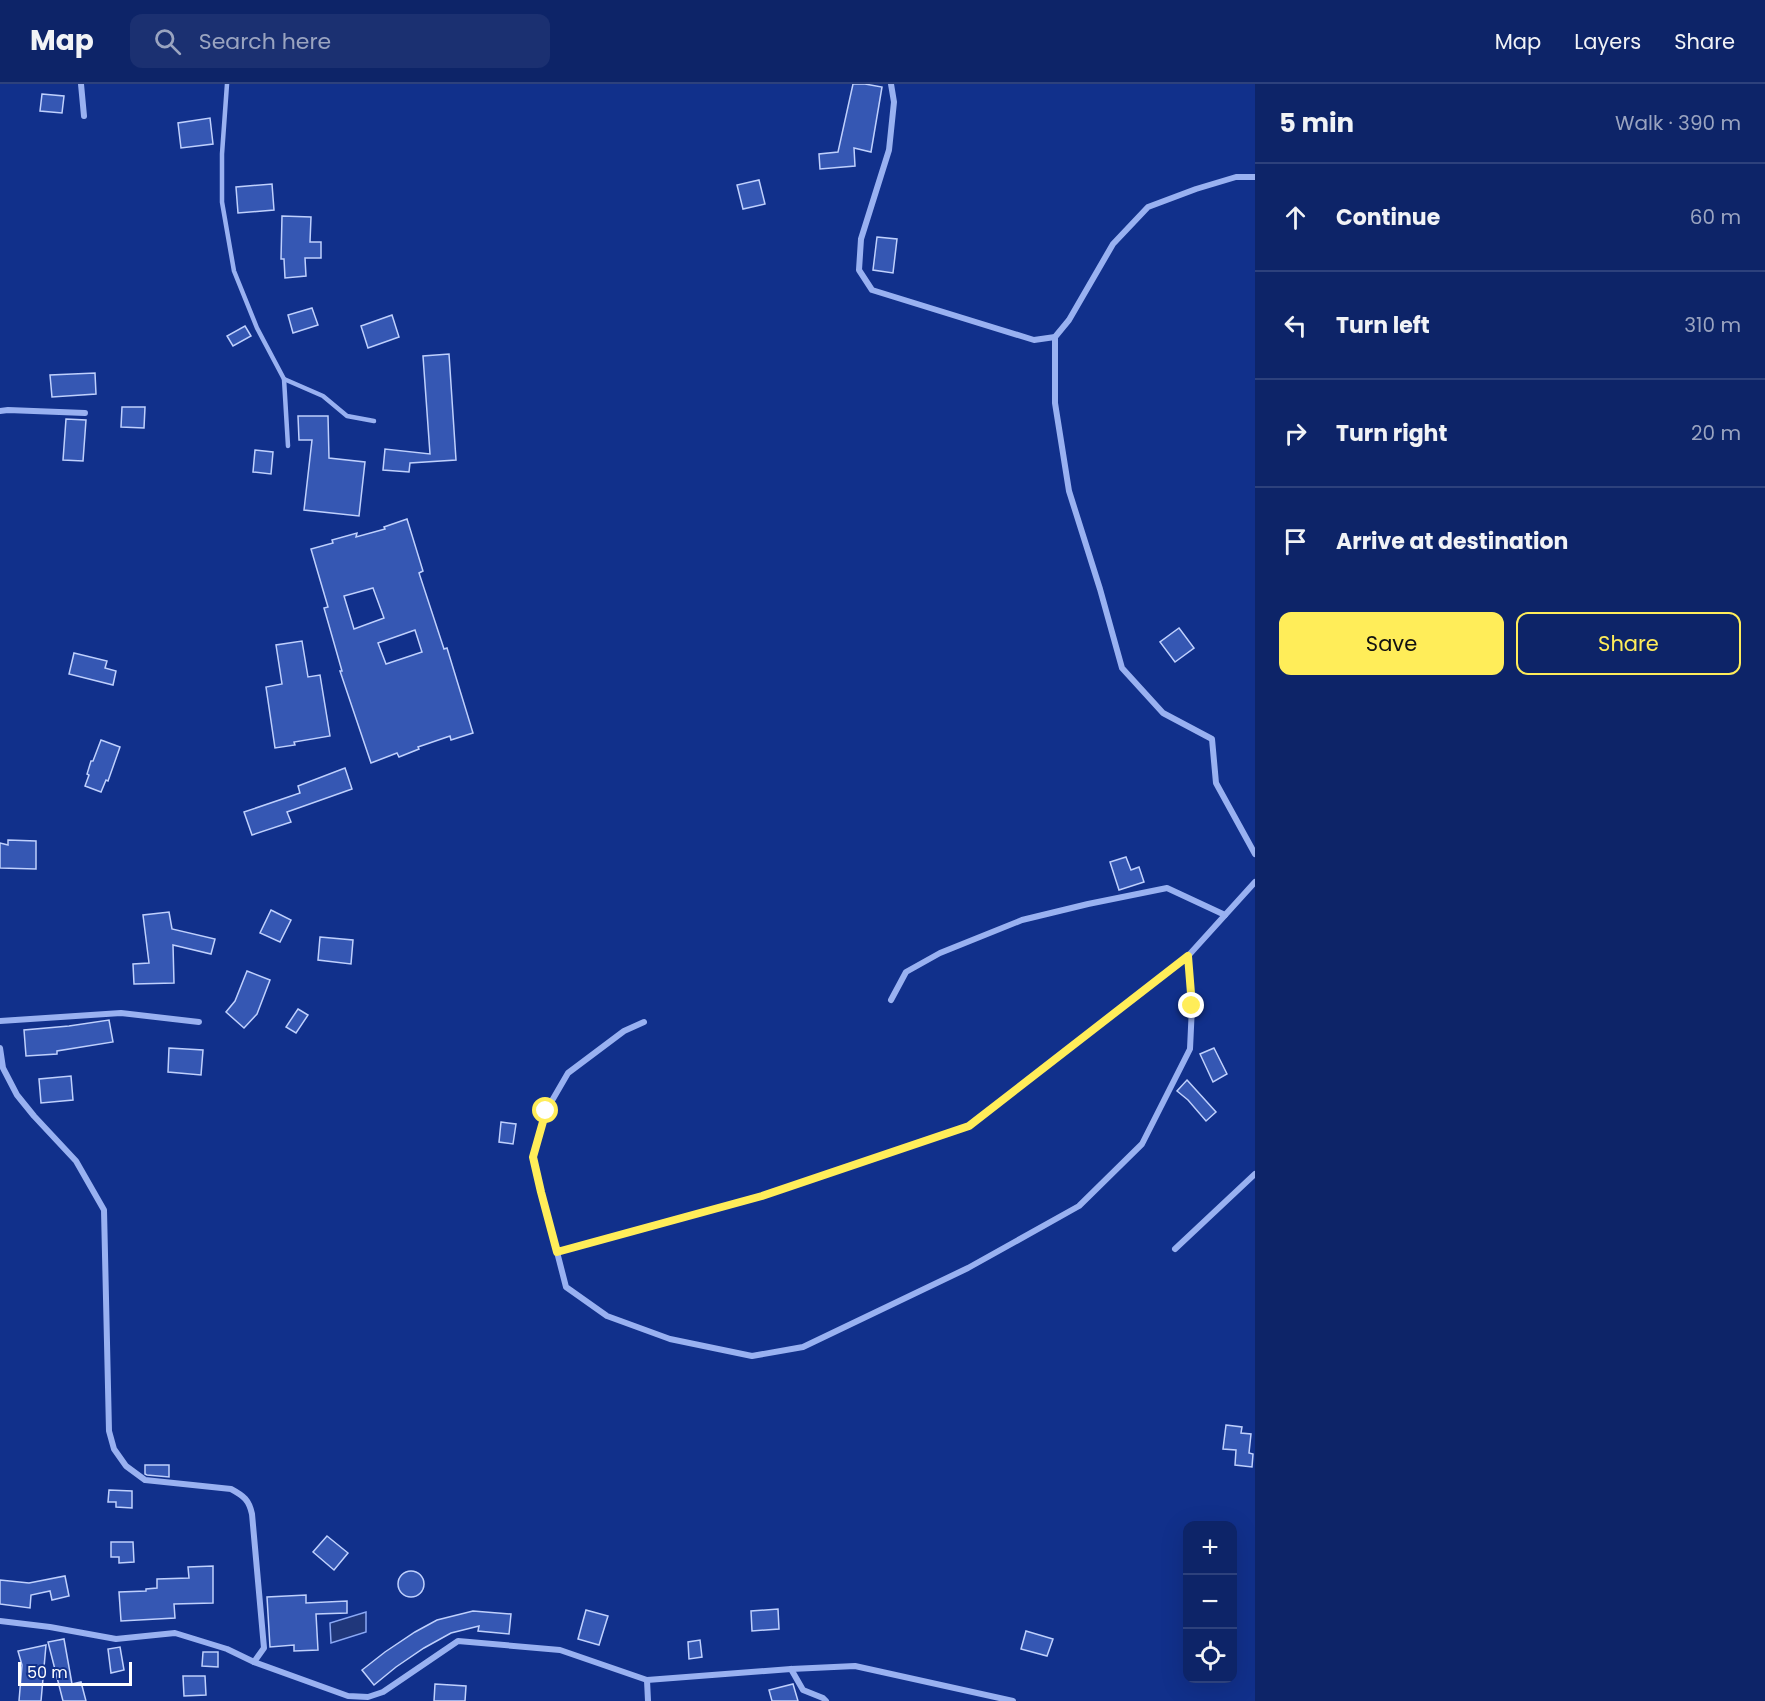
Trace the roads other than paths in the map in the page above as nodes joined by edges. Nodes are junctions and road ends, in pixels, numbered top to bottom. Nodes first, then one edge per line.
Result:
1 (81, 84) edge
2 (227, 84) edge
3 (891, 84) edge
4 (84, 116) dead end
5 (1255, 177) edge
6 (1055, 337) junction
7 (284, 379) junction
8 (0, 411) edge
9 (85, 413) dead end
10 (374, 421) dead end
11 (288, 446) dead end
12 (1255, 854) edge
13 (1255, 882) edge
14 (1225, 915) junction
15 (1188, 956) junction
16 (891, 999) dead end
17 (0, 1021) edge
18 (199, 1022) dead end
19 (644, 1022) dead end
20 (0, 1048) edge
21 (1255, 1174) edge
22 (1175, 1249) dead end
23 (557, 1252) junction
24 (0, 1621) edge
25 (254, 1662) junction
26 (791, 1669) junction
27 (647, 1680) junction
28 (648, 1701) edge
29 (826, 1701) edge
30 (1014, 1701) edge

1 - 4 street
2 - 7 lane
3 - 6 street
5 - 6 street
6 - 12 street
7 - 10 lane
7 - 11 lane
8 - 9 street
13 - 14 street
14 - 15 street
14 - 16 street
15 - 23 street
15 - 23 street
17 - 18 street
19 - 23 street
20 - 25 street
21 - 22 street
24 - 25 street
25 - 27 street
26 - 27 street
26 - 29 street
26 - 30 street
27 - 28 street

